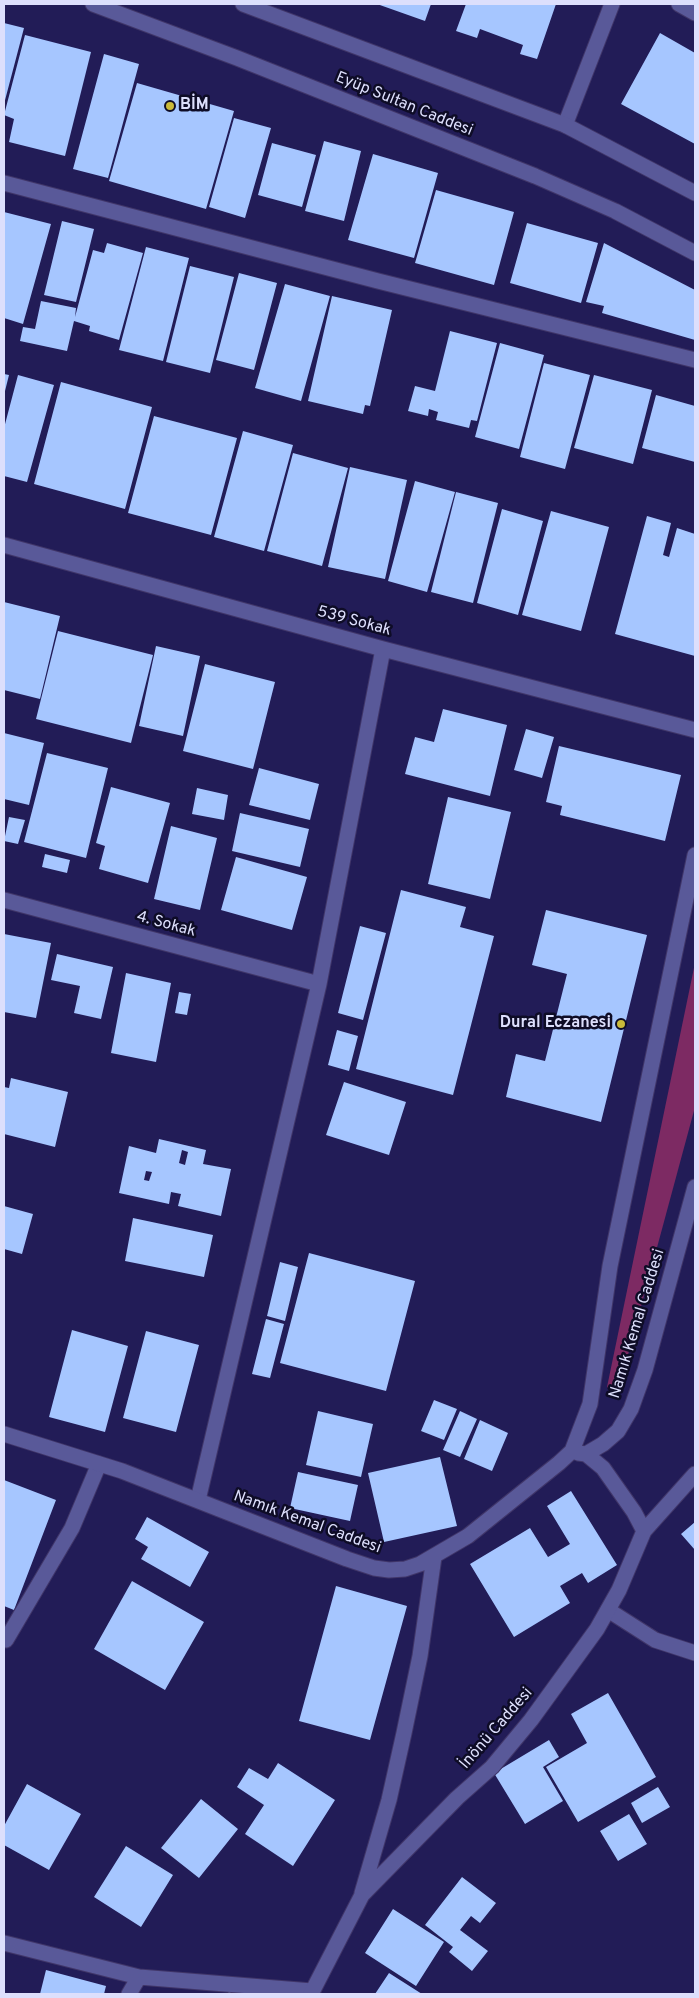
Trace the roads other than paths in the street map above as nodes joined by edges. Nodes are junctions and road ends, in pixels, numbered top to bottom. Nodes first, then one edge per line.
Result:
1 (92, 4) edge
2 (243, 4) edge
3 (612, 4) edge
4 (679, 4) edge
5 (695, 13) edge
6 (565, 126) junction
7 (4, 183) edge
8 (695, 193) edge
9 (695, 254) edge
10 (695, 360) edge
11 (4, 545) edge
12 (383, 649) junction
13 (695, 730) edge
14 (695, 855) edge
15 (4, 900) edge
16 (319, 984) junction
17 (695, 1187) edge
18 (4, 1434) edge
19 (579, 1453) junction
20 (99, 1464) junction
21 (695, 1474) edge
22 (198, 1500) junction
23 (644, 1531) junction
24 (434, 1557) junction
25 (608, 1610) junction
26 (6, 1640) dead end
27 (695, 1653) edge
28 (362, 1895) junction
29 (4, 1943) edge
30 (140, 1976) junction
31 (312, 1992) edge
32 (129, 1994) edge

1 - 9 street, Eyüp Sultan Caddesi
2 - 6 street
3 - 6 street
4 - 5 street
6 - 8 street
7 - 10 street
11 - 12 street, 539 Sokak
12 - 13 street, 539 Sokak
12 - 16 street
14 - 19 street
15 - 16 street, 4. Sokak
16 - 22 street
17 - 19 street, Namık Kemal Caddesi
18 - 20 street, Namık Kemal Caddesi
19 - 23 street
19 - 24 street, Namık Kemal Caddesi
20 - 22 street, Namık Kemal Caddesi
20 - 26 street
21 - 23 street, İnönü Caddesi
22 - 24 street, Namık Kemal Caddesi
23 - 25 street, İnönü Caddesi
24 - 28 street
25 - 27 street
25 - 28 street, İnönü Caddesi
28 - 31 street, İnönü Caddesi
29 - 30 street
30 - 31 street
30 - 32 street

